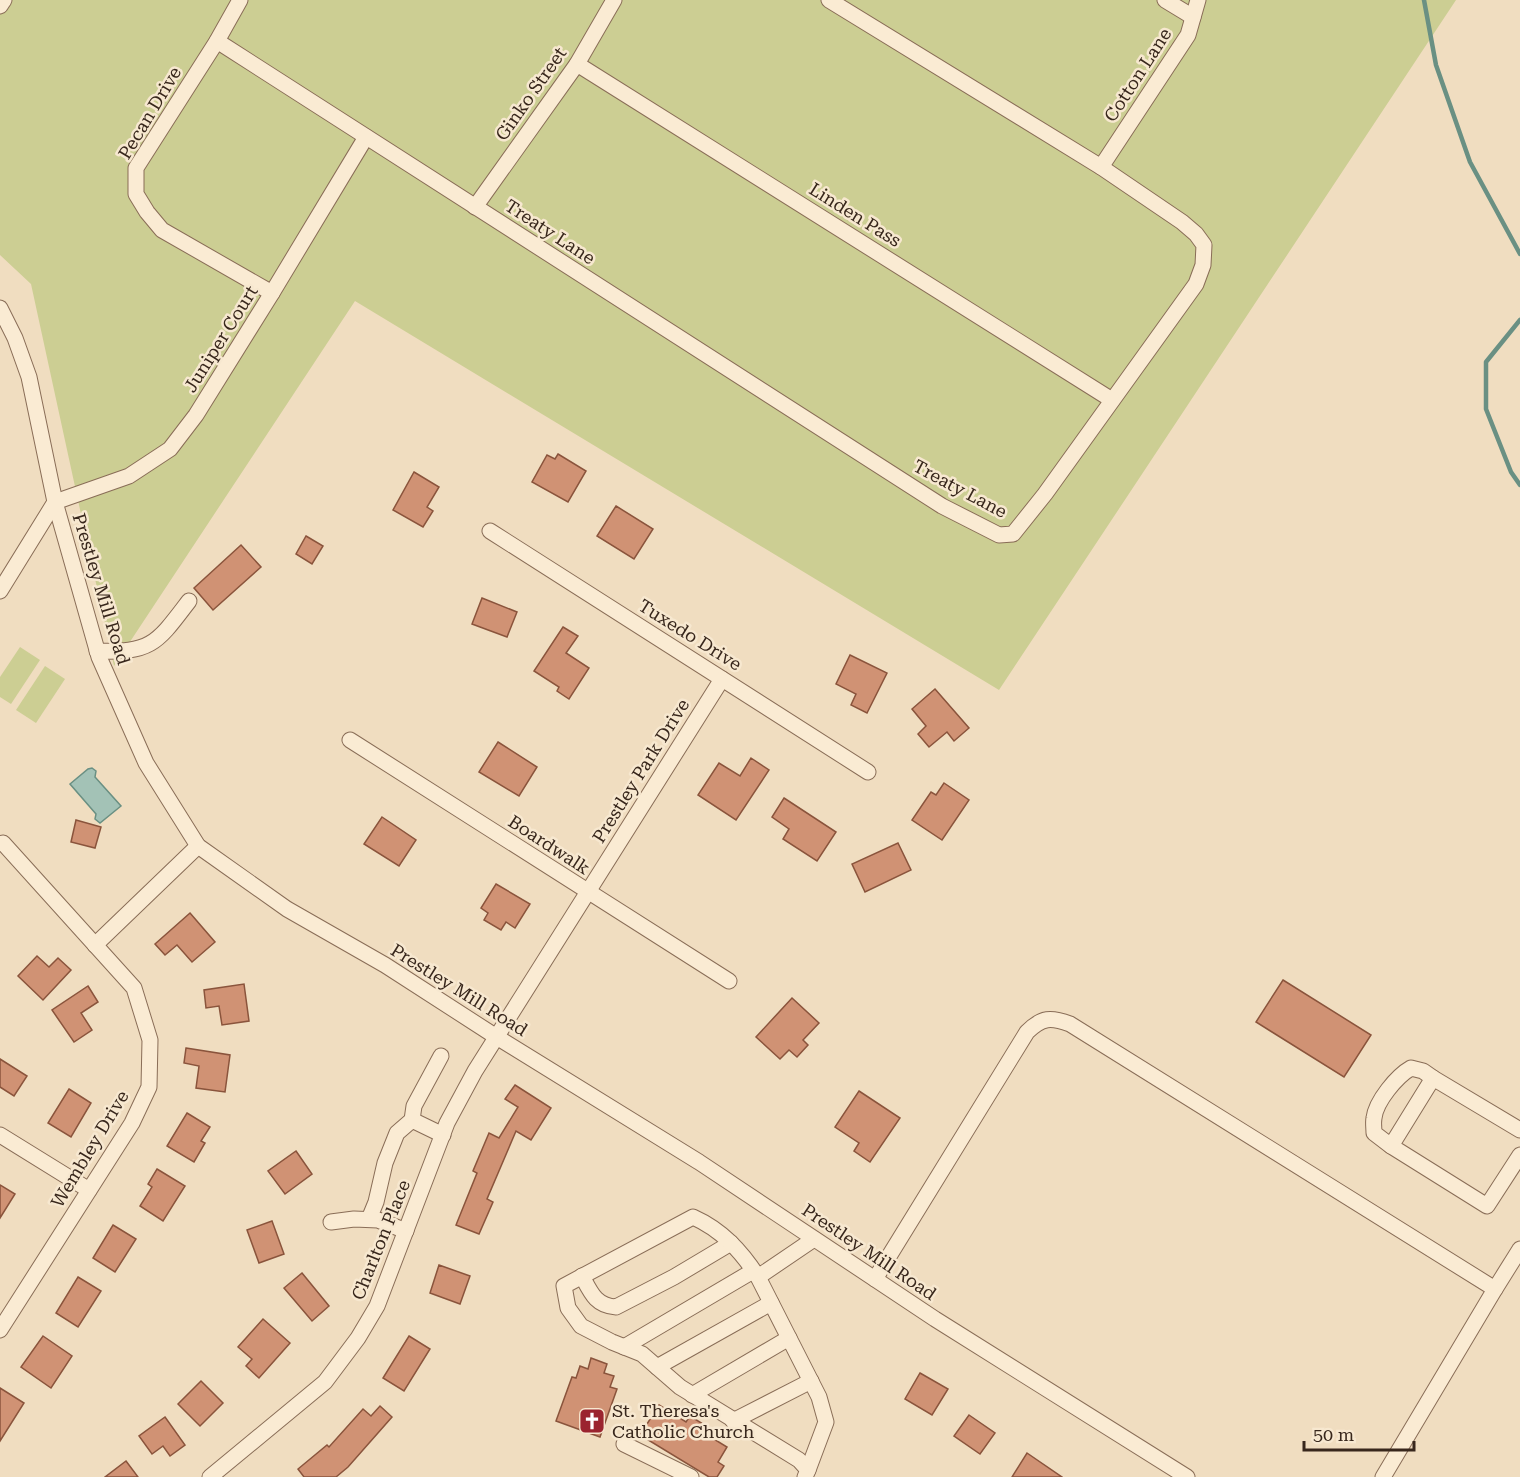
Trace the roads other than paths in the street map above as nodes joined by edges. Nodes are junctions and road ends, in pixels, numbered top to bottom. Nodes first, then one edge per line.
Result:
1 (4, 0) edge
2 (240, 0) edge
3 (614, 0) edge
4 (829, 0) edge
5 (1165, 0) edge
6 (1198, 0) edge
7 (0, 6) edge
8 (1193, 17) junction
9 (217, 41) junction
10 (577, 64) junction
11 (366, 137) junction
12 (1101, 167) junction
13 (475, 207) junction
14 (272, 293) junction
15 (0, 308) edge
16 (1112, 400) junction
17 (55, 502) junction
18 (490, 531) dead end
19 (0, 591) edge
20 (189, 602) dead end
21 (97, 651) junction
22 (723, 679) junction
23 (350, 740) dead end
24 (868, 772) dead end
25 (3, 843) dead end
26 (198, 846) junction
27 (587, 892) junction
28 (95, 945) junction
29 (729, 981) dead end
30 (495, 1036) junction
31 (441, 1056) dead end
32 (1433, 1078) junction
33 (412, 1120) junction
34 (1520, 1130) edge
35 (443, 1135) junction
36 (0, 1136) edge
37 (1391, 1146) junction
38 (1520, 1155) edge
39 (89, 1190) junction
40 (369, 1219) junction
41 (331, 1222) dead end
42 (406, 1231) junction
43 (814, 1239) junction
44 (731, 1244) junction
45 (1520, 1249) edge
46 (756, 1274) junction
47 (582, 1276) junction
48 (875, 1279) junction
49 (1496, 1289) junction
50 (771, 1303) junction
51 (0, 1330) edge
52 (789, 1338) junction
53 (624, 1347) junction
54 (657, 1367) junction
55 (811, 1381) junction
56 (692, 1395) junction
57 (733, 1421) junction
58 (624, 1444) dead end
59 (807, 1473) edge
60 (210, 1477) edge
61 (691, 1477) edge
62 (1187, 1477) edge
63 (1383, 1477) edge

1 - 7 street
2 - 9 street, Pecan Drive
3 - 10 street, Ginko Street
4 - 12 street, Treaty Lane
5 - 8 street
6 - 8 street, Cotton Lane
8 - 12 street, Cotton Lane
9 - 11 street, Treaty Lane
9 - 14 street, Pecan Drive
10 - 13 street, Ginko Street
10 - 16 street, Linden Pass
11 - 13 street, Treaty Lane
11 - 14 street, Juniper Court
12 - 16 street, Treaty Lane
13 - 16 street, Treaty Lane
14 - 17 street, Juniper Court
15 - 17 street, Prestley Mill Road
17 - 19 street
17 - 21 street, Prestley Mill Road
18 - 22 street, Tuxedo Drive
20 - 21 street
21 - 26 street, Prestley Mill Road
22 - 24 street, Tuxedo Drive
22 - 27 street, Prestley Park Drive
23 - 27 street, Boardwalk
25 - 28 street, Wembley Drive
26 - 28 street
26 - 30 street, Prestley Mill Road
27 - 29 street, Boardwalk
27 - 30 street, Prestley Park Drive
28 - 39 street, Wembley Drive
30 - 35 street, Charlton Place
30 - 43 street, Prestley Mill Road
31 - 33 street
32 - 34 street
32 - 37 street
32 - 37 street
33 - 35 street
33 - 40 street
35 - 42 street, Charlton Place
36 - 39 street
37 - 38 street
39 - 51 street, Wembley Drive
40 - 41 street
40 - 42 street
42 - 60 street, Charlton Place
43 - 46 street
43 - 48 street, Prestley Mill Road
44 - 46 street
44 - 47 street
44 - 47 street
45 - 49 street
46 - 50 street
46 - 53 street
47 - 53 street
48 - 49 street
48 - 62 street, Prestley Mill Road
49 - 63 street
50 - 52 street
50 - 54 street
52 - 55 street
52 - 56 street
53 - 54 street
54 - 56 street
55 - 57 street
55 - 59 street
56 - 57 street
57 - 59 street
58 - 61 street

